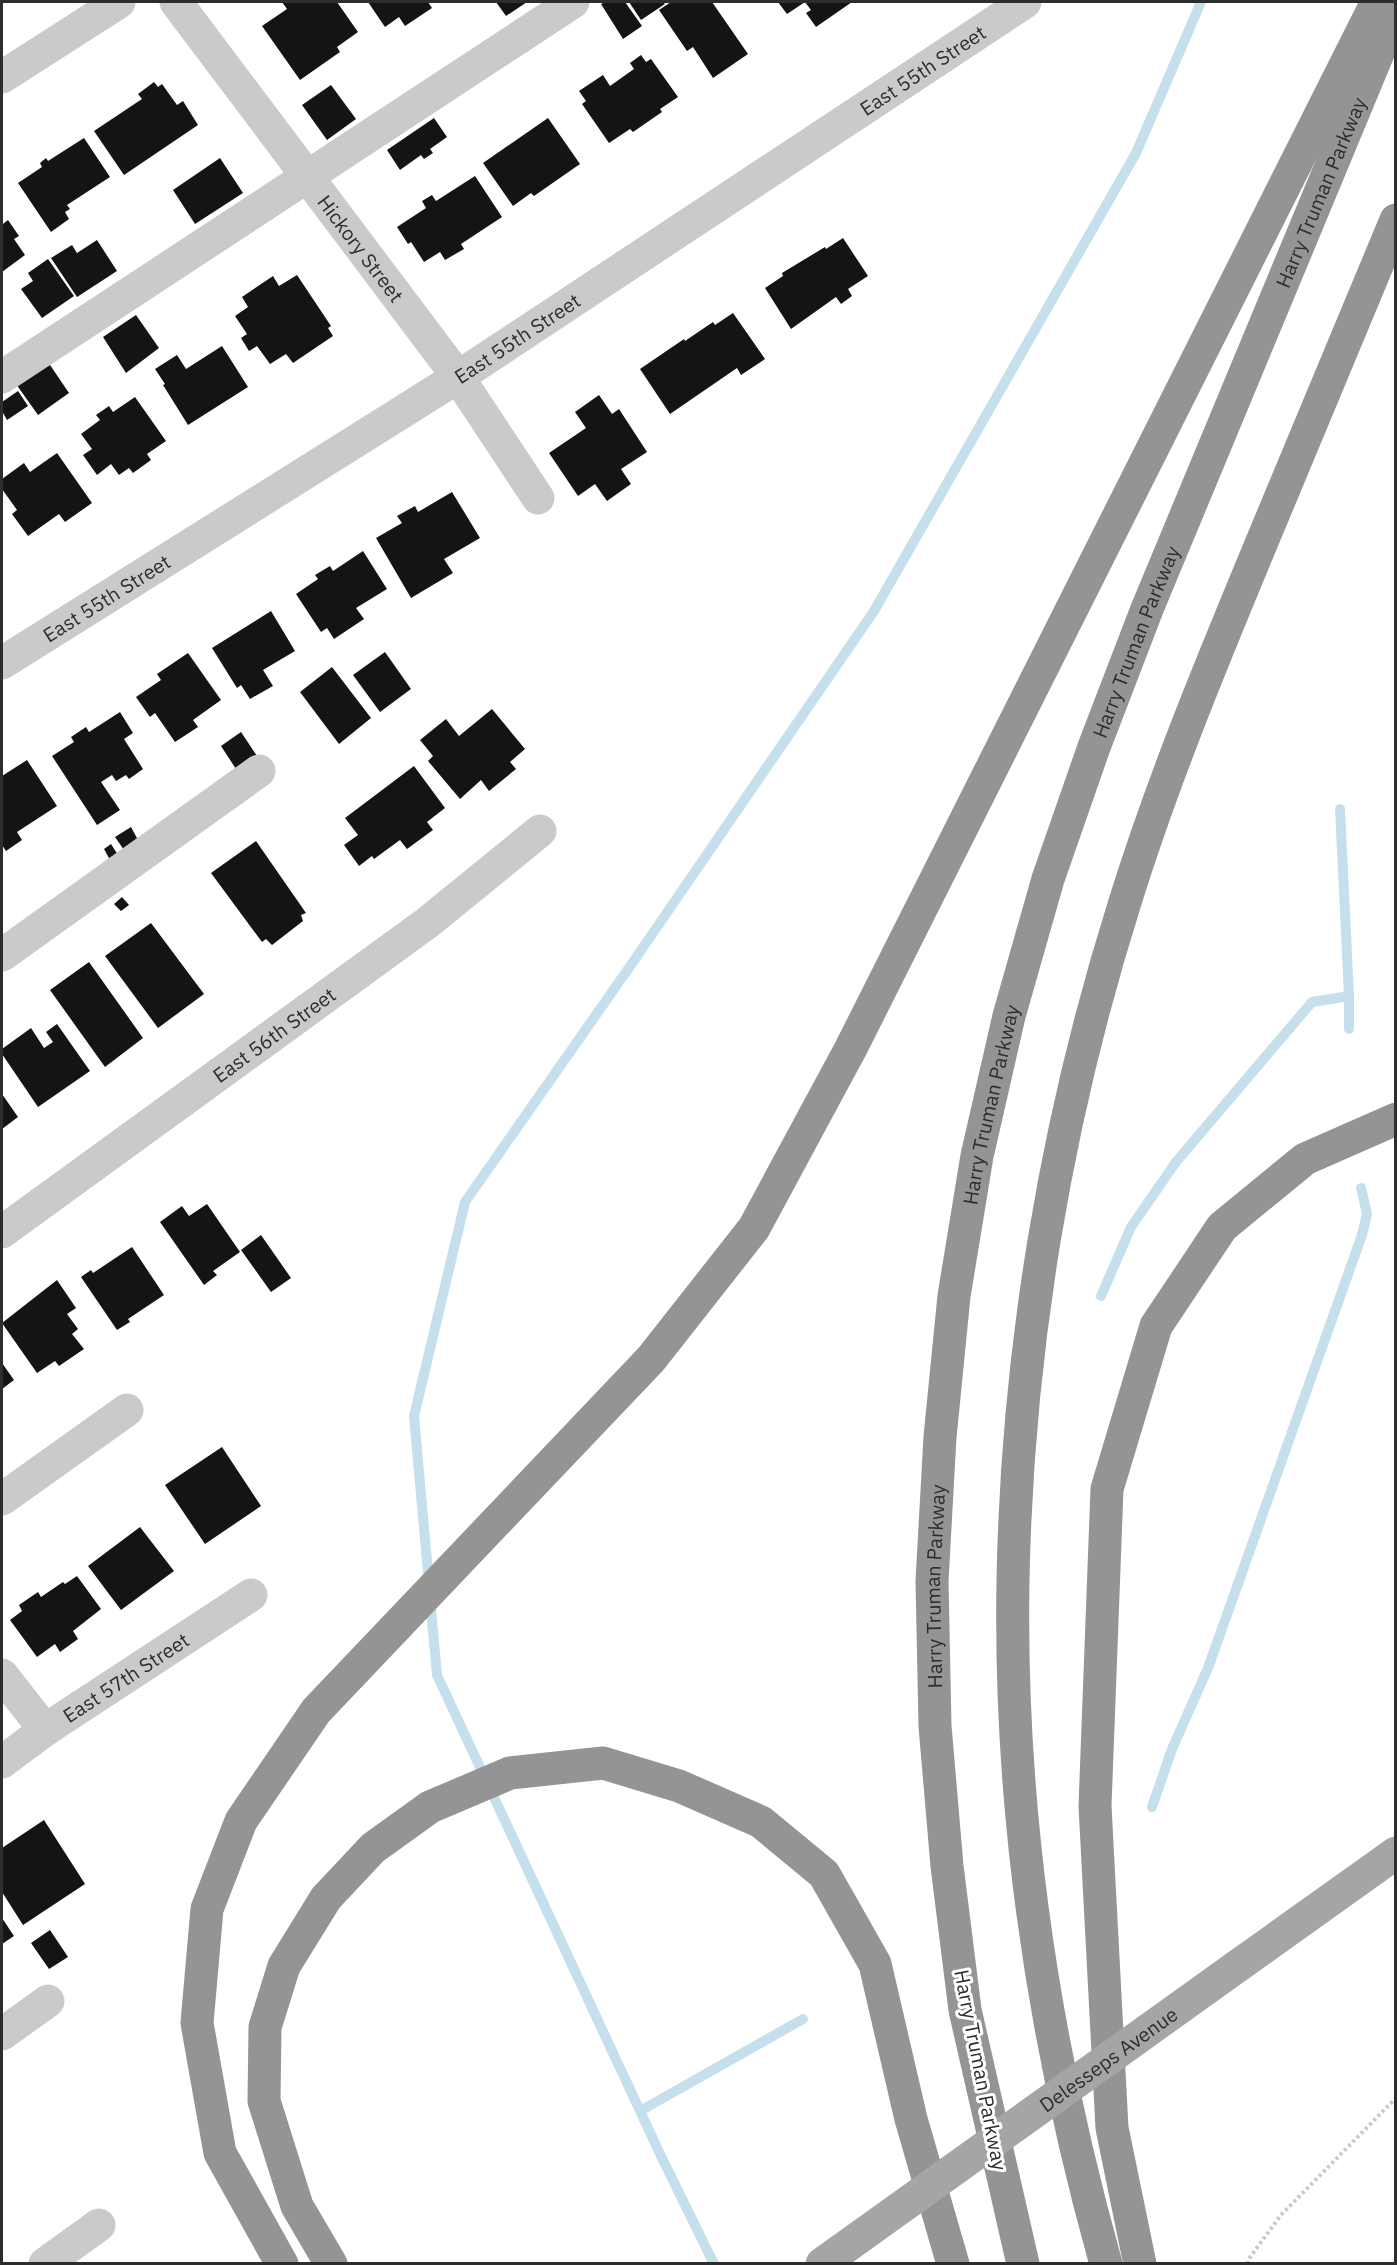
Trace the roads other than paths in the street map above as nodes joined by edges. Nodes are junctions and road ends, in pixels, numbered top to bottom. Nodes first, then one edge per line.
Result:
1 (119, 2) edge
2 (176, 2) edge
3 (573, 2) edge
4 (1025, 2) edge
5 (1377, 2) edge
6 (1395, 10) edge
7 (2, 77) edge
8 (308, 177) junction
9 (1395, 220) edge
10 (458, 376) junction
11 (2, 377) edge
12 (538, 498) dead end
13 (2, 663) edge
14 (259, 771) dead end
15 (540, 831) dead end
16 (2, 955) edge
17 (1395, 1119) edge
18 (2, 1232) edge
19 (127, 1410) dead end
20 (2, 1499) edge
21 (251, 1595) dead end
22 (2, 1675) edge
23 (45, 1730) junction
24 (2, 1762) edge
25 (1395, 1853) edge
26 (48, 2001) dead end
27 (2, 2034) edge
28 (99, 2225) dead end
29 (45, 2264) edge
30 (282, 2264) edge
31 (332, 2264) edge
32 (822, 2264) edge
33 (953, 2264) edge
34 (1023, 2264) edge
35 (1106, 2264) edge
36 (1140, 2264) edge

1 - 7 street
2 - 8 street, Hickory Street
3 - 8 street
4 - 10 street, East 55th Street
5 - 30 highway
6 - 34 highway, Harry Truman Parkway
8 - 10 street, Hickory Street
8 - 11 street
9 - 35 highway
10 - 12 street, Hickory Street
10 - 13 street, East 55th Street
14 - 16 street
15 - 18 street, East 56th Street
17 - 36 highway
19 - 20 street
21 - 23 street, East 57th Street
22 - 23 street
23 - 24 street, East 57th Street
25 - 32 main road, Delesseps Avenue, bridge
26 - 27 street
28 - 29 street
31 - 33 highway

